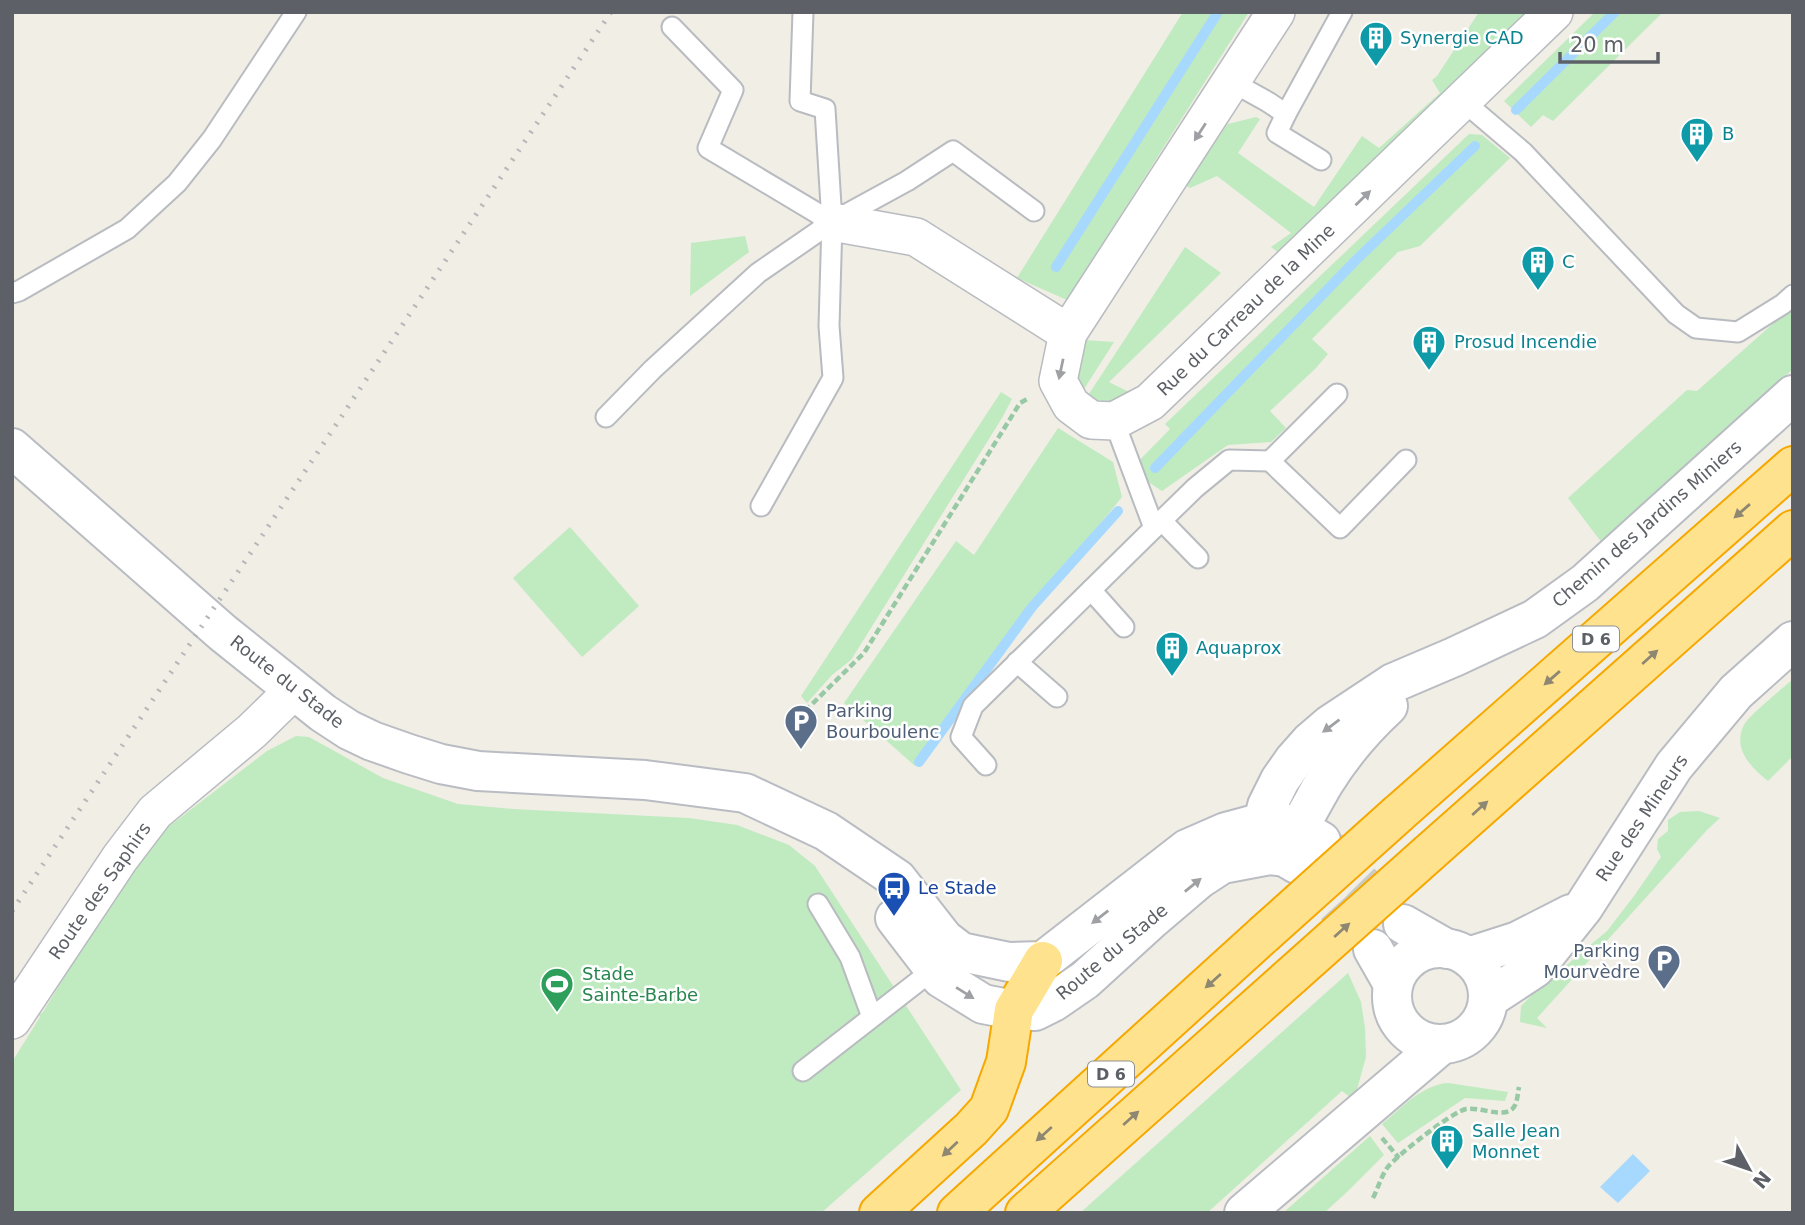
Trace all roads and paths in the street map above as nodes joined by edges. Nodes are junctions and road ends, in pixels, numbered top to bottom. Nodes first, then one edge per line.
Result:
1 (296, 12) edge
2 (803, 12) edge
3 (1276, 12) edge
4 (1342, 12) edge
5 (1554, 12) edge
6 (672, 27) dead end
7 (1232, 82) junction
8 (1463, 101) junction
9 (1286, 114) junction
10 (1321, 160) dead end
11 (1034, 211) dead end
12 (832, 222) junction
13 (12, 293) edge
14 (1793, 295) edge
15 (1068, 333) junction
16 (1058, 382) junction
17 (1338, 394) dead end
18 (1793, 395) edge
19 (607, 417) dead end
20 (1114, 421) junction
21 (12, 448) edge
22 (1406, 460) dead end
23 (1270, 461) junction
24 (1793, 466) edge
25 (761, 506) dead end
26 (1158, 525) junction
27 (1793, 530) edge
28 (1198, 558) dead end
29 (1091, 590) junction
30 (1124, 627) dead end
31 (1793, 641) edge
32 (1017, 662) junction
33 (294, 690) junction
34 (1057, 697) dead end
35 (805, 711) dead end
36 (986, 765) dead end
37 (1290, 842) junction
38 (818, 904) dead end
39 (1583, 908) junction
40 (1403, 924) tunnel mouth
41 (1373, 949) tunnel mouth
42 (1458, 953) junction
43 (946, 959) junction
44 (1043, 961) junction
45 (1393, 994) junction
46 (1488, 999) junction
47 (1014, 1010) junction
48 (872, 1017) junction
49 (12, 1020) edge
50 (1442, 1044) junction
51 (803, 1071) dead end
52 (1518, 1087) dead end
53 (1360, 1114) junction
54 (1373, 1198) dead end
55 (879, 1213) edge
56 (957, 1213) edge
57 (1025, 1213) edge
58 (1244, 1213) edge

1 - 13 lane
2 - 12 lane
3 - 7 street
4 - 9 lane
5 - 8 street, Rue du Carreau de la Mine
6 - 12 lane
7 - 9 lane
7 -> 15 street
8 - 14 lane
20 -> 8 street, Rue du Carreau de la Mine
9 - 10 lane
11 - 12 lane
12 - 15 street
12 - 19 lane
12 - 25 lane
15 -> 16 street
16 - 20 street
16 - 35 path
17 - 23 lane
18 - 37 street, Chemin des Jardins Miniers
20 - 26 lane
21 - 33 street, Route du Stade
22 - 23 lane
23 - 26 lane
24 -> 56 highway, D 6, bridge
26 - 28 lane
26 - 29 lane
57 -> 27 highway, D 6, bridge
29 - 30 lane
29 - 32 lane
31 - 39 street, Rue des Mineurs
32 - 34 lane
32 - 36 lane
33 - 43 street, Route du Stade
33 - 49 street, Route des Saphirs
37 -> 44 street, Route du Stade
47 -> 37 street, Route du Stade
38 - 48 lane
39 - 42 street
39 - 46 street, Rue des Mineurs
40 - 42 street
41 - 45 street
42 - 45 street
42 - 46 street
43 - 44 street
43 -> 47 street, Route du Stade
43 - 48 lane
44 - 47 highway
45 - 50 street
45 - 53 street
46 - 50 street
47 -> 55 highway
48 - 51 lane
50 - 53 street
52 - 54 path
53 - 58 street

